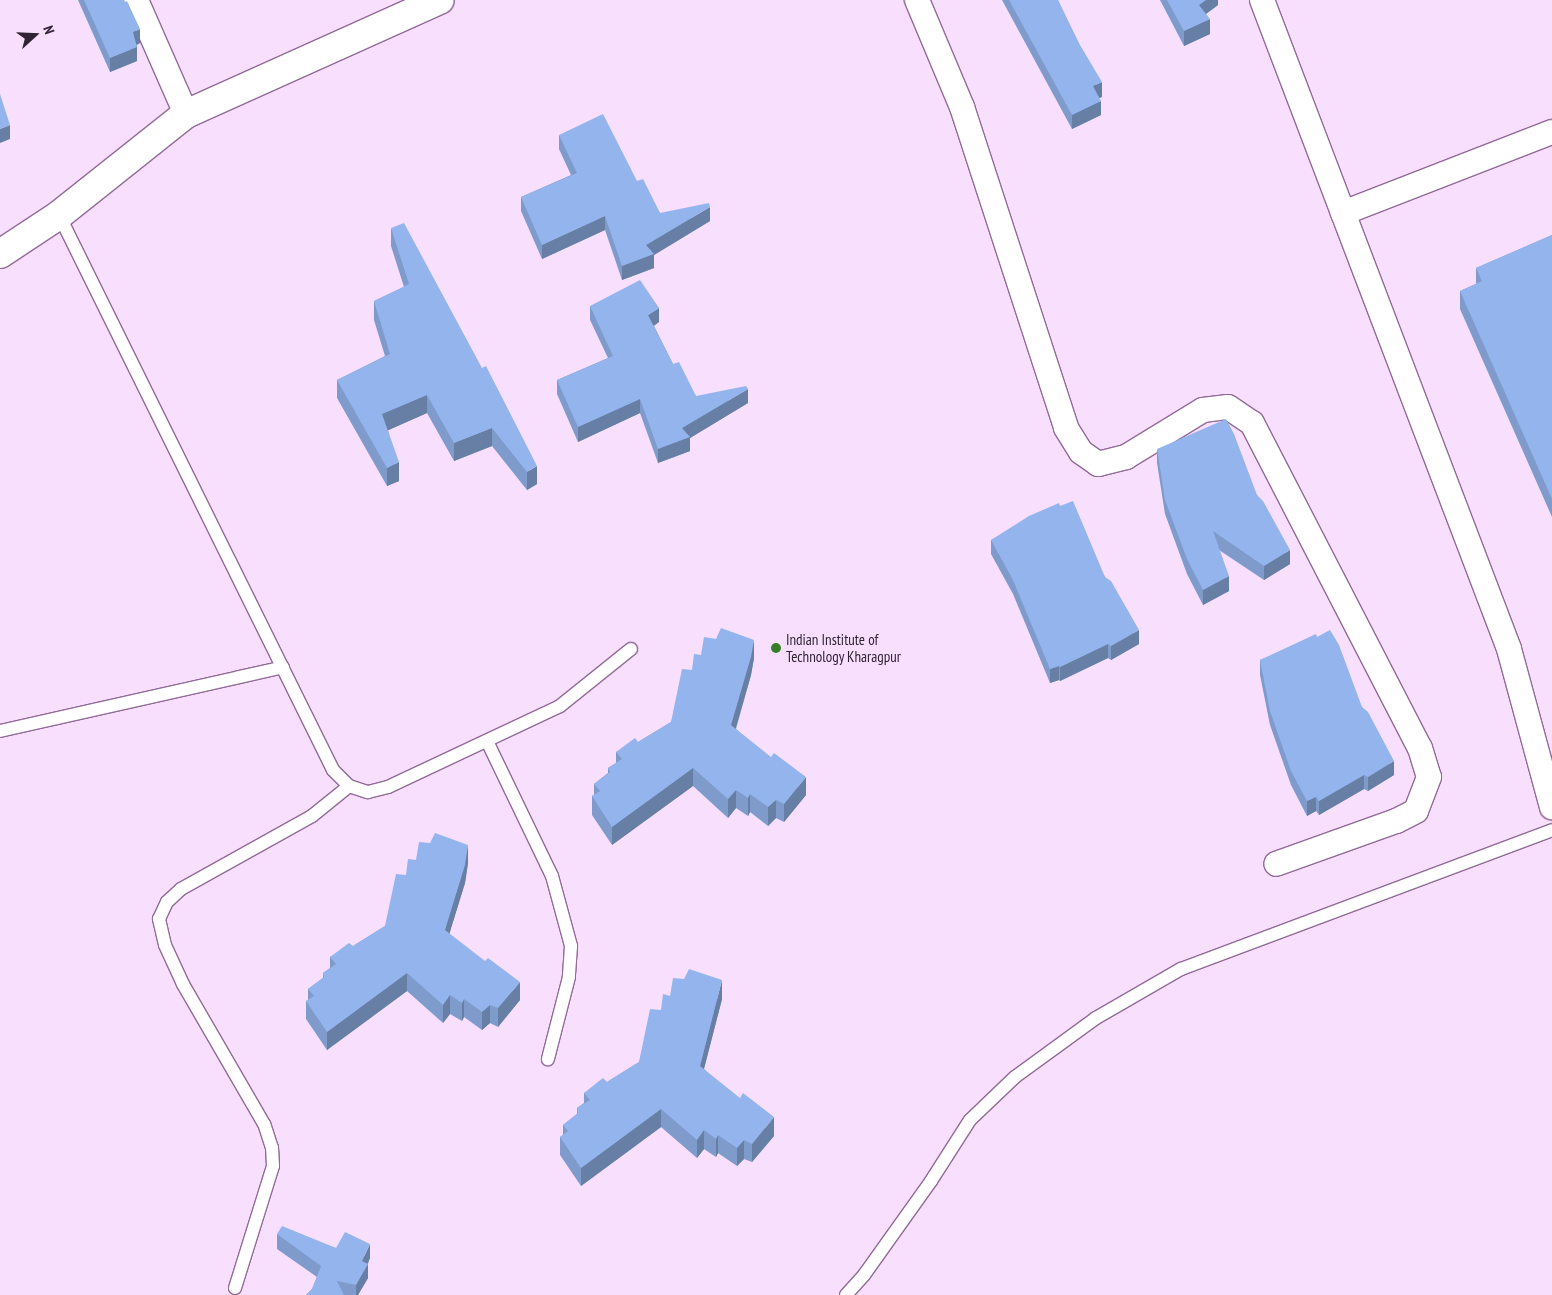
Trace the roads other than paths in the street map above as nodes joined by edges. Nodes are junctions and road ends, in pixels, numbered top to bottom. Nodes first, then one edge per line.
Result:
1 (136, 0) edge
2 (440, 0) edge
3 (917, 0) edge
4 (1262, 0) edge
5 (186, 114) junction
6 (1552, 132) edge
7 (1344, 213) junction
8 (59, 215) junction
9 (0, 254) edge
10 (630, 650) dead end
11 (283, 667) junction
12 (0, 731) edge
13 (487, 742) junction
14 (349, 786) junction
15 (1552, 807) edge
16 (1552, 830) edge
17 (1276, 864) dead end
18 (548, 1059) dead end
19 (235, 1288) dead end
20 (846, 1295) edge

1 - 5 street
2 - 5 street
3 - 17 street
4 - 7 street
5 - 8 street
6 - 7 street
7 - 15 street
8 - 9 street
8 - 11 lane
10 - 13 lane
11 - 12 lane
11 - 14 lane
13 - 14 lane
13 - 18 lane
14 - 19 lane
16 - 20 lane

